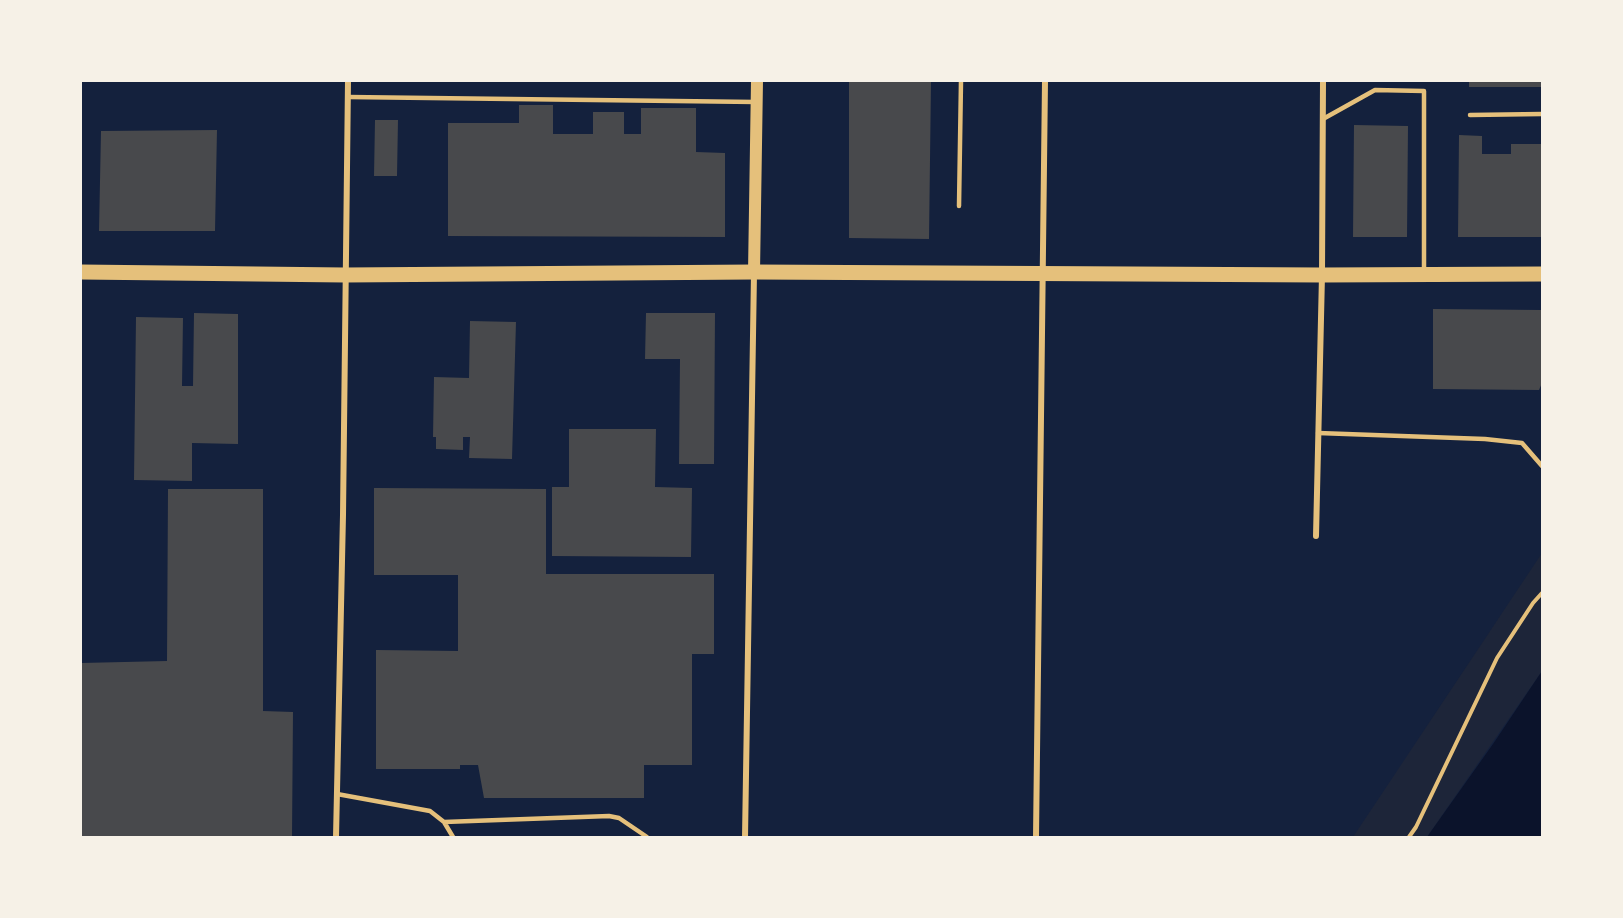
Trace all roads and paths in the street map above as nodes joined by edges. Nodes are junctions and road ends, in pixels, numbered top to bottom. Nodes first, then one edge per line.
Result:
1 (348, 81) edge
2 (757, 81) edge
3 (961, 81) edge
4 (1045, 81) edge
5 (1323, 81) edge
6 (348, 97) junction
7 (756, 102) junction
8 (1542, 114) edge
9 (1470, 115) dead end
10 (1323, 119) junction
11 (959, 206) dead end
12 (81, 272) edge
13 (754, 272) junction
14 (345, 274) junction
15 (1042, 274) junction
16 (1425, 274) junction
17 (1542, 274) edge
18 (1322, 275) junction
19 (1318, 433) junction
20 (1542, 466) edge
21 (1316, 536) dead end
22 (1542, 593) edge
23 (337, 794) junction
24 (444, 822) junction
25 (336, 837) edge
26 (453, 837) edge
27 (647, 837) edge
28 (745, 837) edge
29 (1036, 837) edge
30 (1409, 837) edge

1 - 6 street
2 - 7 main road
3 - 11 lane
4 - 15 street
5 - 10 street
6 - 7 lane
6 - 14 street
7 - 13 main road
8 - 9 lane
10 - 16 lane
10 - 18 street
12 - 14 main road
13 - 14 main road
13 - 15 main road
13 - 28 street
14 - 23 street
15 - 18 main road
15 - 29 street
16 - 17 main road
16 - 18 main road
18 - 19 street
19 - 20 lane
19 - 21 street
22 - 30 path
23 - 24 lane
23 - 25 street
24 - 26 lane
24 - 27 lane

